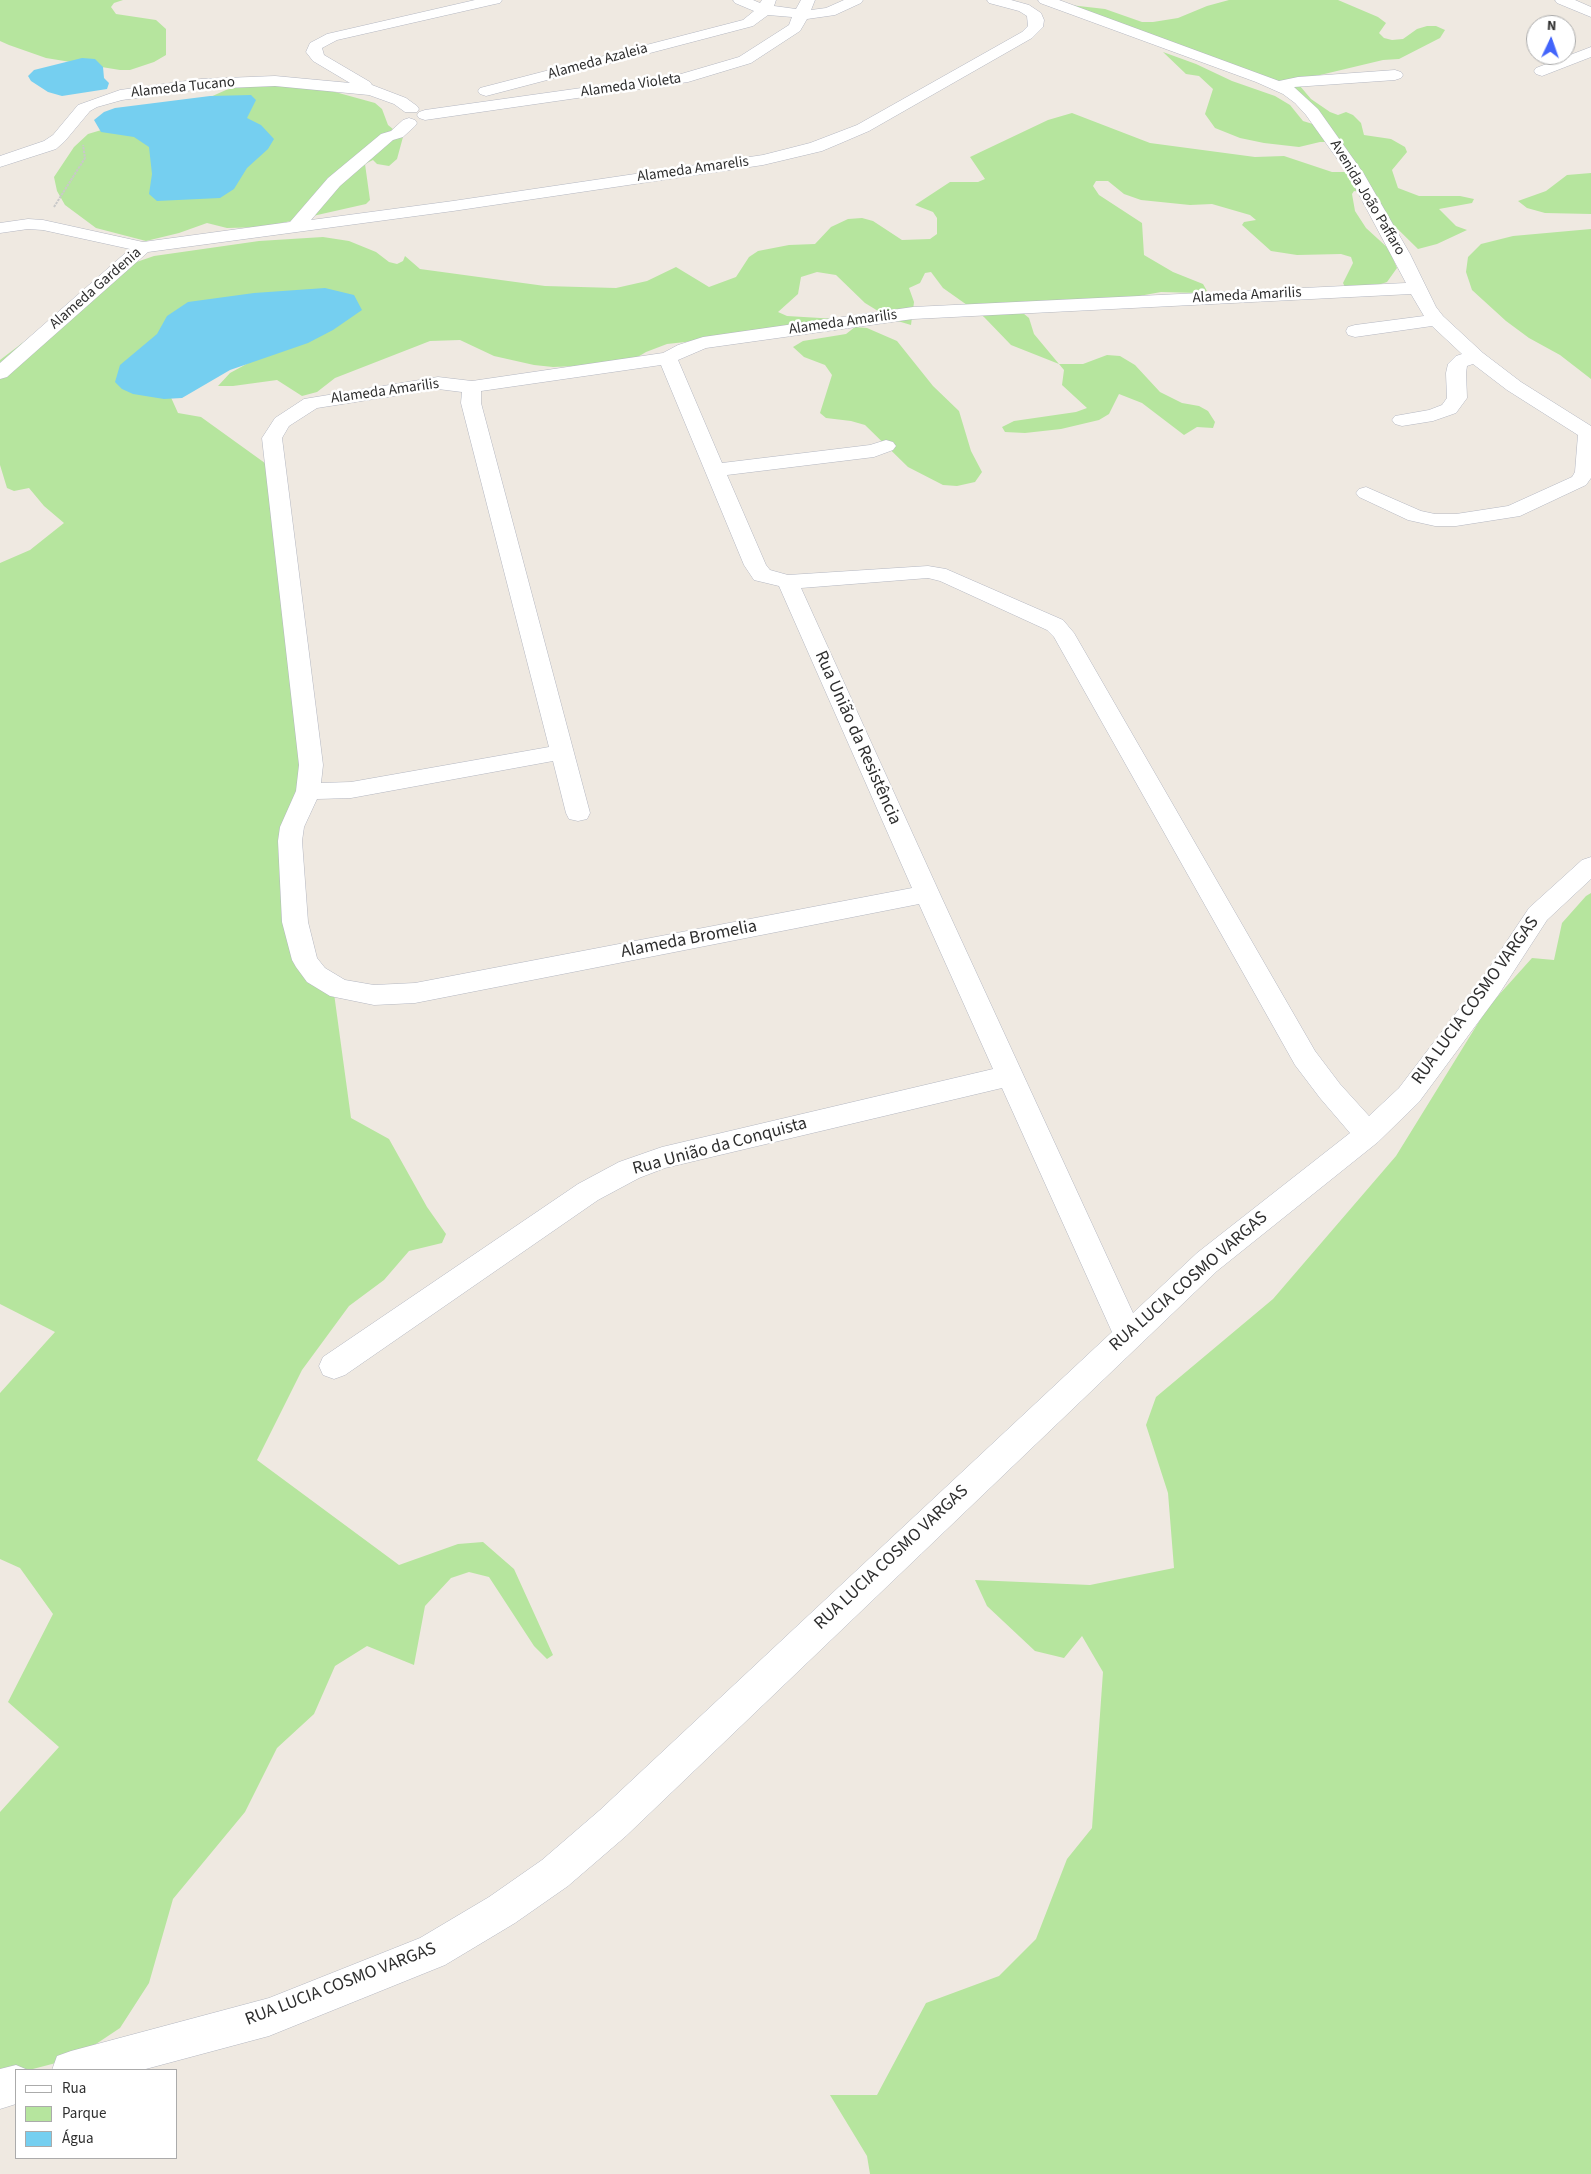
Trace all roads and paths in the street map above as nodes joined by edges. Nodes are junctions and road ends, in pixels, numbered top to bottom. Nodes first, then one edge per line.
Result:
1 (495, 0) edge
2 (740, 0) edge
3 (856, 0) edge
4 (994, 0) edge
5 (1045, 0) edge
6 (1562, 0) edge
7 (767, 5) edge
8 (805, 7) edge
9 (1591, 12) edge
10 (748, 23) junction
11 (787, 34) junction
12 (1591, 52) edge
13 (1542, 70) dead end
14 (1395, 75) dead end
15 (545, 76) junction
16 (1277, 86) junction
17 (379, 93) junction
18 (551, 98) junction
19 (78, 115) junction
20 (409, 115) junction
21 (0, 162) edge
22 (43, 225) junction
23 (296, 225) junction
24 (0, 228) edge
25 (142, 247) junction
26 (1416, 288) junction
27 (1436, 320) junction
28 (1356, 331) dead end
29 (1476, 357) junction
30 (668, 358) junction
31 (0, 372) edge
32 (472, 386) junction
33 (1402, 420) dead end
34 (282, 422) joint
35 (1590, 434) edge
36 (886, 446) dead end
37 (715, 470) junction
38 (1366, 493) dead end
39 (788, 582) junction
40 (562, 752) junction
41 (308, 791) junction
42 (578, 813) dead end
43 (1591, 866) edge
44 (927, 894) junction
45 (1010, 1074) junction
46 (1368, 1134) junction
47 (1128, 1334) junction
48 (334, 1366) dead end
49 (75, 2069) edge
50 (15, 2085) edge
51 (0, 2089) edge

1 - 17 street
2 - 7 street
3 - 8 street
4 - 23 street, Alameda Amarelis
5 - 16 street, Avenida João Paffaro
6 - 9 street
7 - 8 street
7 - 10 street, Alameda Azaleia
8 - 11 street, Alameda Violeta
10 - 11 street
10 - 15 street, Alameda Azaleia
11 - 18 street, Alameda Violeta
12 - 13 street
14 - 16 street
15 - 18 street
15 - 20 street, Alameda Azaleia
16 - 26 street, Avenida João Paffaro
17 - 19 street, Alameda Tucano
17 - 20 street
18 - 20 street, Alameda Violeta
19 - 21 street, Alameda Tucano
19 - 22 path
20 - 23 street
22 - 24 street
22 - 25 street
23 - 25 street, Alameda Gardenia
25 - 31 street, Alameda Gardenia
26 - 27 street, Avenida João Paffaro
26 - 30 street, Alameda Amarilis
27 - 28 street
27 - 29 street, Avenida João Paffaro
29 - 33 street
29 - 35 street, Avenida João Paffaro
30 - 32 street, Alameda Amarilis
30 - 37 street
32 - 34 street, Alameda Amarilis
32 - 40 street
34 - 41 street, Alameda Bromelia
35 - 38 street
36 - 37 street
37 - 39 street
39 - 44 street, Rua União da Resistência
39 - 46 street
40 - 41 street
40 - 42 street
41 - 44 street, Alameda Bromelia
43 - 46 street, RUA LUCIA COSMO VARGAS
44 - 45 street
45 - 47 street
45 - 48 street, Rua União da Conquista
46 - 47 street, RUA LUCIA COSMO VARGAS
47 - 49 street, RUA LUCIA COSMO VARGAS
50 - 51 street

